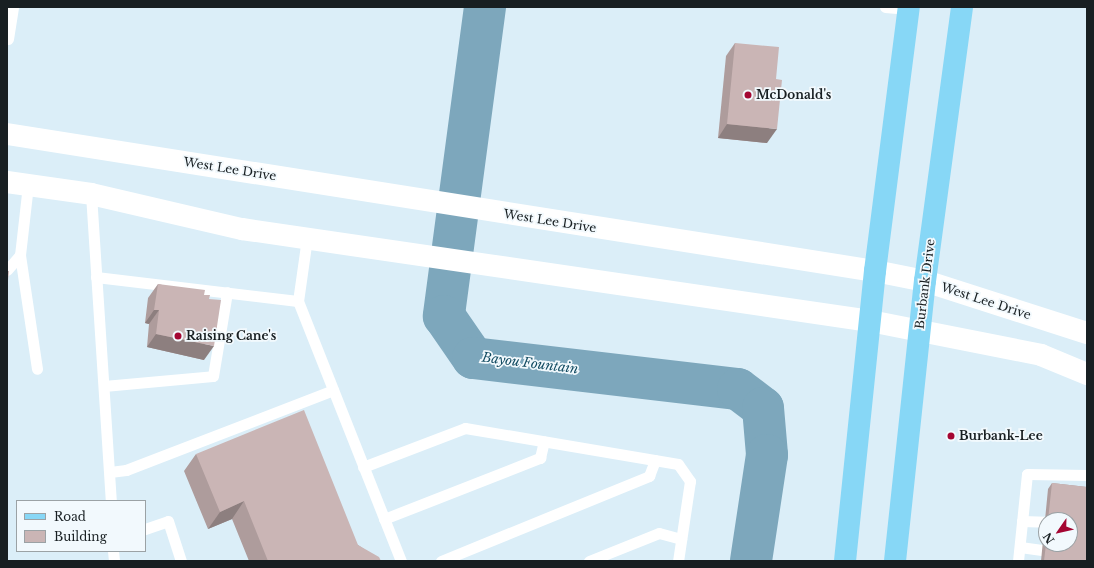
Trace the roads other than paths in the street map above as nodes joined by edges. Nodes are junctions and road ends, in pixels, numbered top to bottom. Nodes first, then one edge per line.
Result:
1 (13, 7) edge
2 (885, 7) edge
3 (962, 7) edge
4 (909, 8) edge
5 (7, 42) edge
6 (7, 134) edge
7 (18, 184) edge
8 (91, 194) junction
9 (307, 238) junction
10 (20, 254) junction
11 (7, 270) edge
12 (875, 271) junction
13 (96, 276) junction
14 (925, 281) junction
15 (228, 292) junction
16 (298, 301) junction
17 (870, 321) junction
18 (920, 331) junction
19 (1087, 334) edge
20 (37, 369) dead end
21 (1087, 374) edge
22 (104, 386) junction
23 (333, 390) junction
24 (544, 441) junction
25 (655, 460) junction
26 (363, 467) junction
27 (110, 472) junction
28 (1087, 475) edge
29 (111, 500) edge
30 (384, 519) junction
31 (1022, 521) junction
32 (1038, 522) edge
33 (146, 529) edge
34 (681, 539) junction
35 (1020, 547) junction
36 (1038, 549) edge
37 (181, 561) edge
38 (401, 561) edge
39 (441, 561) edge
40 (589, 561) edge
41 (678, 561) edge
42 (845, 561) edge
43 (895, 561) edge
44 (1018, 561) edge

1 - 5 lane
2 - 4 lane
3 - 14 main road, Burbank Drive
4 - 12 main road
6 - 12 main road, West Lee Drive
7 - 8 main road
7 - 10 lane
8 - 9 main road
8 - 13 lane
9 - 16 lane
9 - 17 main road
10 - 11 lane
10 - 20 lane
12 - 14 main road, West Lee Drive
12 - 17 main road
13 - 15 lane
13 - 22 lane
14 - 18 main road, Burbank Drive
14 - 19 main road, West Lee Drive
15 - 16 lane
15 - 22 lane
16 - 23 lane
17 - 18 main road
17 - 42 main road
18 - 21 main road
18 - 43 main road, Burbank Drive
22 - 27 lane
23 - 26 lane
23 - 27 lane
24 - 25 lane
24 - 26 lane
24 - 30 lane
25 - 34 lane
25 - 39 lane
26 - 30 lane
27 - 29 lane
28 - 31 lane
30 - 38 lane
31 - 32 lane
31 - 35 lane
33 - 37 lane
34 - 40 lane
34 - 41 lane
35 - 36 lane
35 - 44 lane

